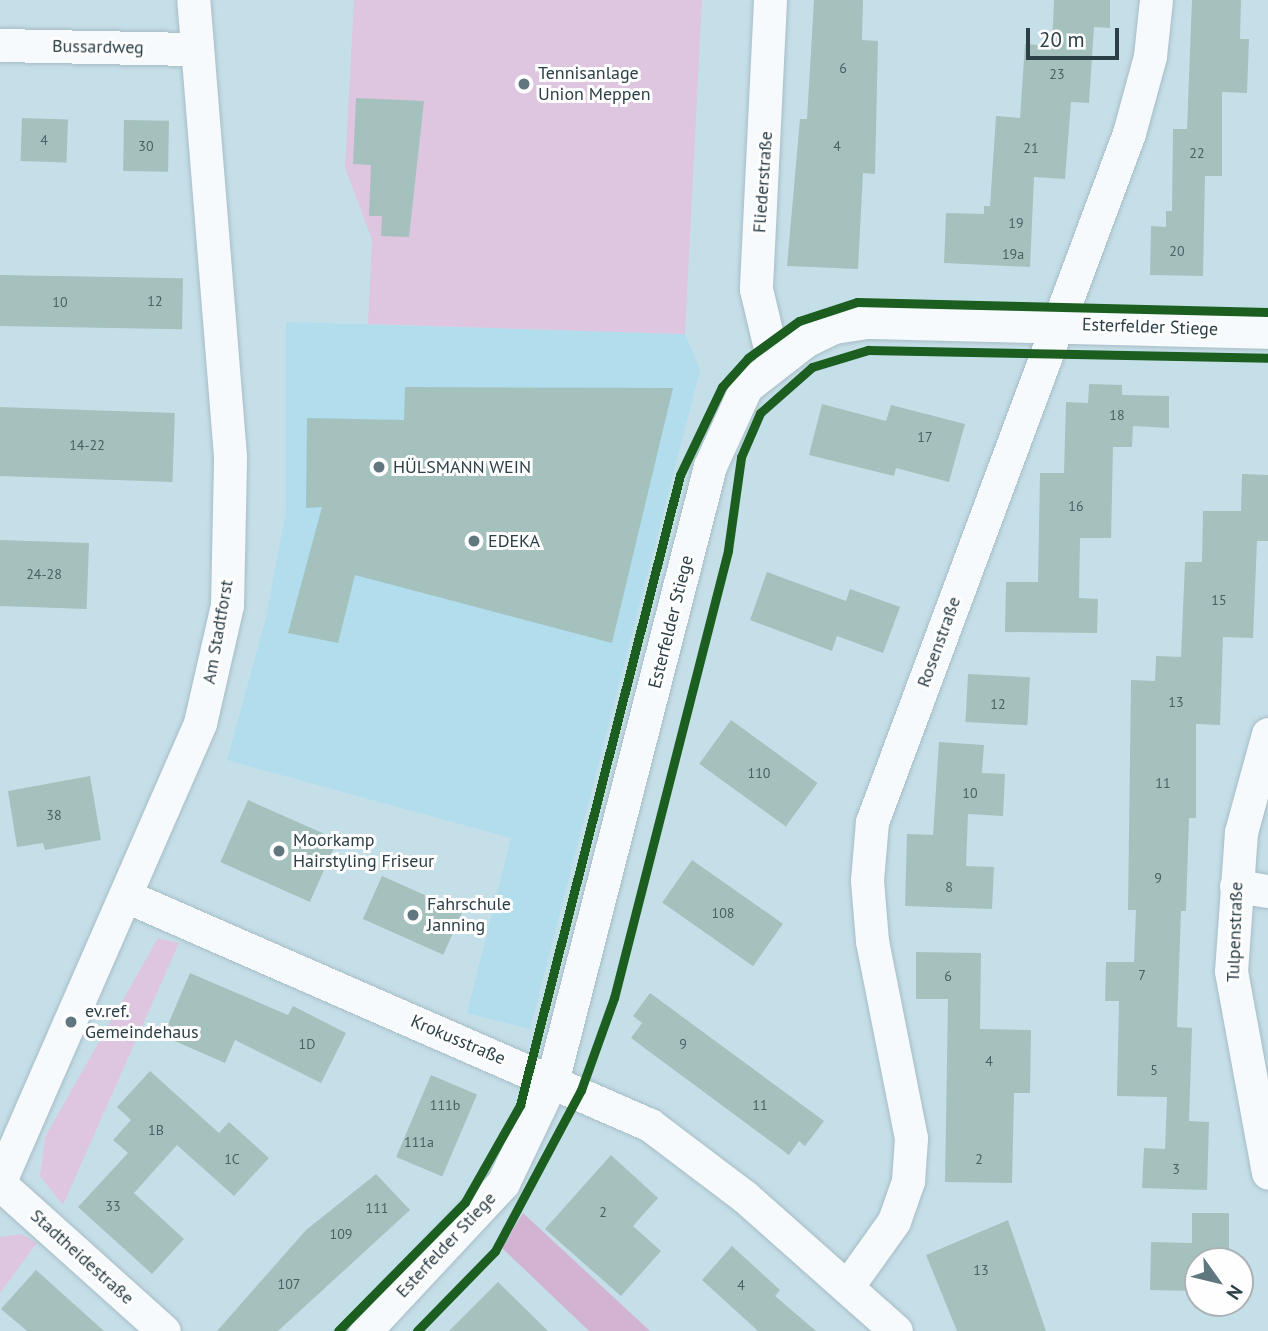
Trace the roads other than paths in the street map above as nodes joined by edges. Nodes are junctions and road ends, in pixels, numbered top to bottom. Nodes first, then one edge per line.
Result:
1 (193, 0) edge
2 (770, 0) edge
3 (1156, 0) edge
4 (0, 45) edge
5 (197, 49) junction
6 (1056, 324) junction
7 (1268, 332) edge
8 (773, 361) junction
9 (1268, 734) edge
10 (1252, 889) edge
11 (126, 896) junction
12 (553, 1078) junction
13 (1268, 1173) edge
14 (0, 1182) edge
15 (847, 1287) junction
16 (164, 1331) edge
17 (365, 1331) edge
18 (896, 1331) edge

1 - 5 street, Am Stadtforst
2 - 8 street, Fliederstraße
3 - 6 street, Rosenstraße
4 - 5 street, Bussardweg
5 - 11 street, Am Stadtforst
6 - 7 street, Esterfelder Stiege
6 - 8 street, Esterfelder Stiege
6 - 15 street, Rosenstraße
8 - 12 street, Esterfelder Stiege
9 - 10 street, Tulpenstraße
10 - 13 street, Tulpenstraße
11 - 12 street, Krokusstraße
11 - 14 street, Am Stadtforst
12 - 15 street, Krokusstraße
12 - 17 street, Esterfelder Stiege
14 - 16 street, Stadtheidestraße
15 - 18 street, Krokusstraße

